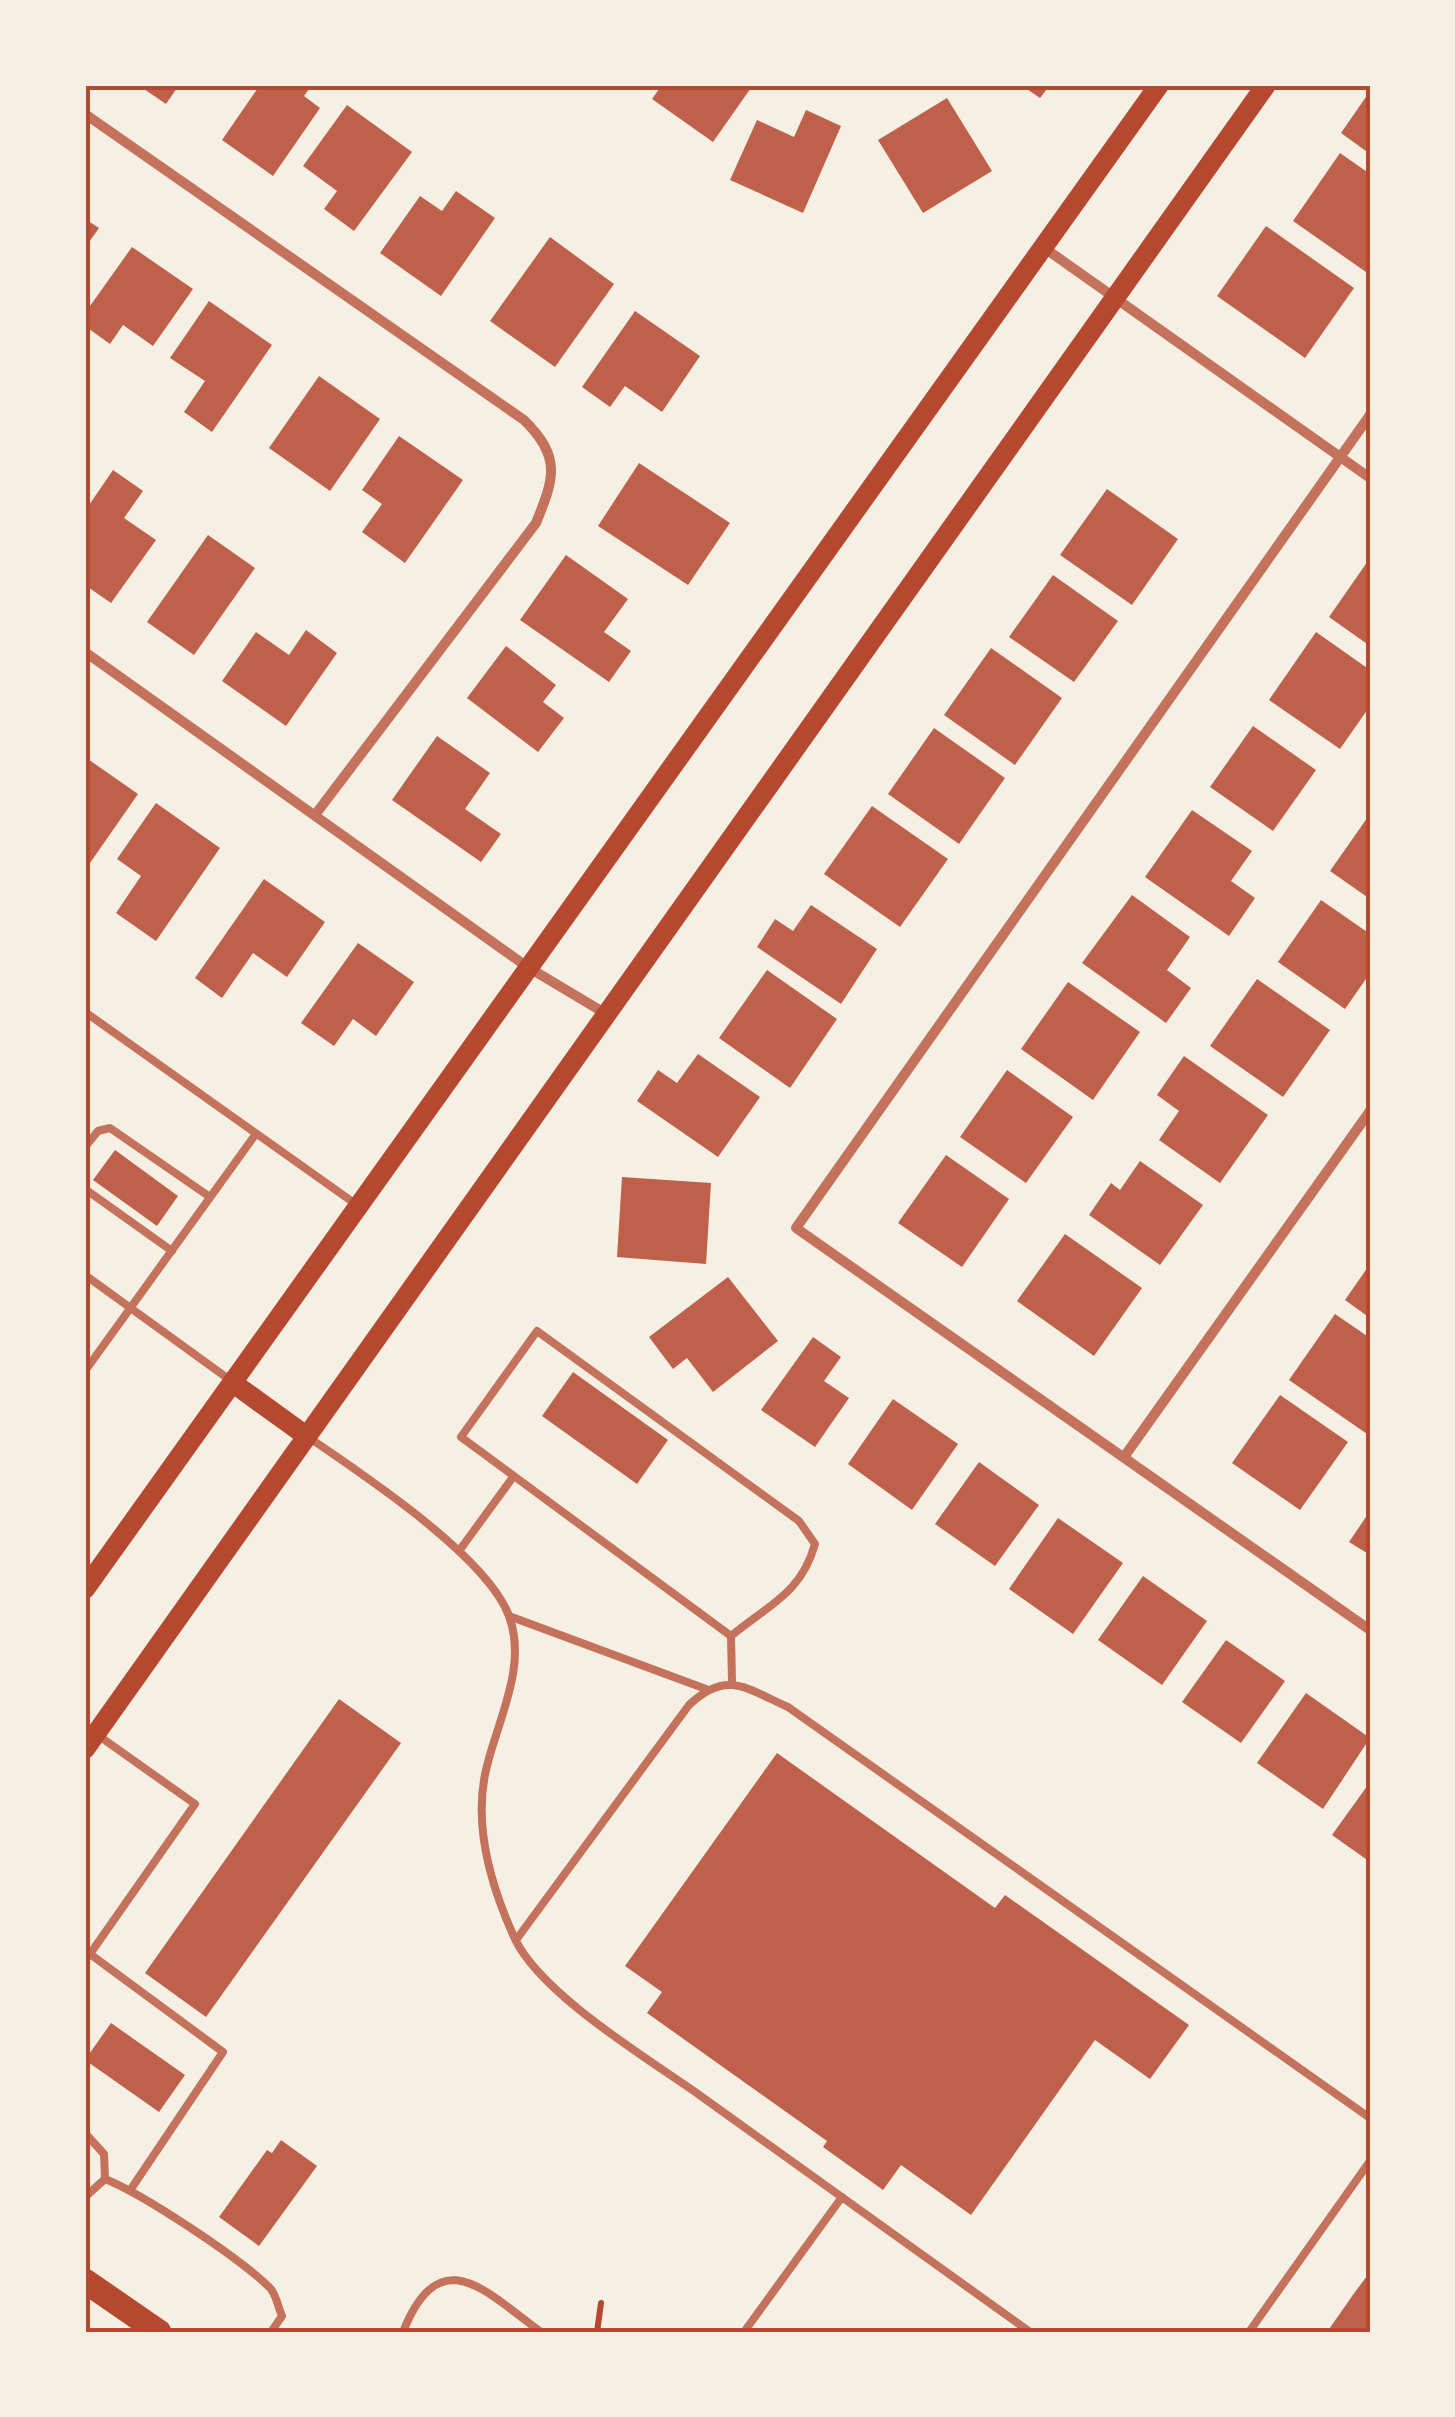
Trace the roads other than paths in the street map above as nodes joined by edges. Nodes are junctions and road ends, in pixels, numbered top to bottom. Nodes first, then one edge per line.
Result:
1 (1159, 85) edge
2 (1266, 85) edge
3 (85, 114) edge
4 (1043, 247) junction
5 (1114, 298) junction
6 (1370, 415) edge
7 (1340, 457) junction
8 (1370, 478) edge
9 (85, 652) edge
10 (315, 815) junction
11 (526, 966) junction
12 (85, 1012) edge
13 (608, 1015) junction
14 (1370, 1111) edge
15 (256, 1135) junction
16 (85, 1147) edge
17 (85, 1189) edge
18 (210, 1197) junction
19 (360, 1207) junction
20 (172, 1251) junction
21 (85, 1275) edge
22 (130, 1308) junction
23 (85, 1371) edge
24 (233, 1383) junction
25 (306, 1435) junction
26 (1124, 1457) junction
27 (513, 1476) junction
28 (458, 1551) junction
29 (85, 1589) edge
30 (509, 1616) junction
31 (1370, 1630) edge
32 (730, 1636) junction
33 (732, 1682) junction
34 (706, 1689) junction
35 (89, 1736) edge
36 (516, 1940) junction
37 (86, 1954) edge
38 (1370, 2118) edge
39 (85, 2134) edge
40 (1370, 2161) edge
41 (105, 2179) junction
42 (131, 2189) junction
43 (85, 2197) edge
44 (842, 2197) junction
45 (85, 2281) edge
46 (159, 2332) edge
47 (272, 2332) edge
48 (403, 2332) edge
49 (541, 2332) edge
50 (744, 2332) edge
51 (1030, 2332) edge
52 (1249, 2332) edge

1 - 4 main road
2 - 5 main road
3 - 10 street
4 - 5 street
4 - 11 main road
5 - 7 street
5 - 13 main road
6 - 7 street
7 - 8 street
7 - 26 street
9 - 10 street
10 - 11 street
11 - 13 street
11 - 19 main road
12 - 15 lane
13 - 25 main road
14 - 26 street
15 - 18 lane
15 - 19 lane
16 - 18 lane
17 - 20 lane
18 - 20 lane
19 - 24 main road
20 - 22 lane
21 - 22 lane
22 - 23 lane
22 - 24 lane
24 - 25 main road
24 - 29 main road
25 - 28 lane
25 - 35 main road
26 - 31 street
27 - 28 lane
27 - 32 lane
27 - 32 lane
28 - 30 lane
30 - 34 lane
30 - 36 lane
32 - 33 lane
33 - 34 lane
33 - 38 lane
34 - 36 lane
35 - 37 lane
36 - 44 lane
37 - 42 lane
39 - 41 lane
40 - 52 lane
41 - 42 lane
41 - 43 lane
42 - 47 lane
44 - 50 lane
44 - 51 lane
45 - 46 main road
48 - 49 lane

